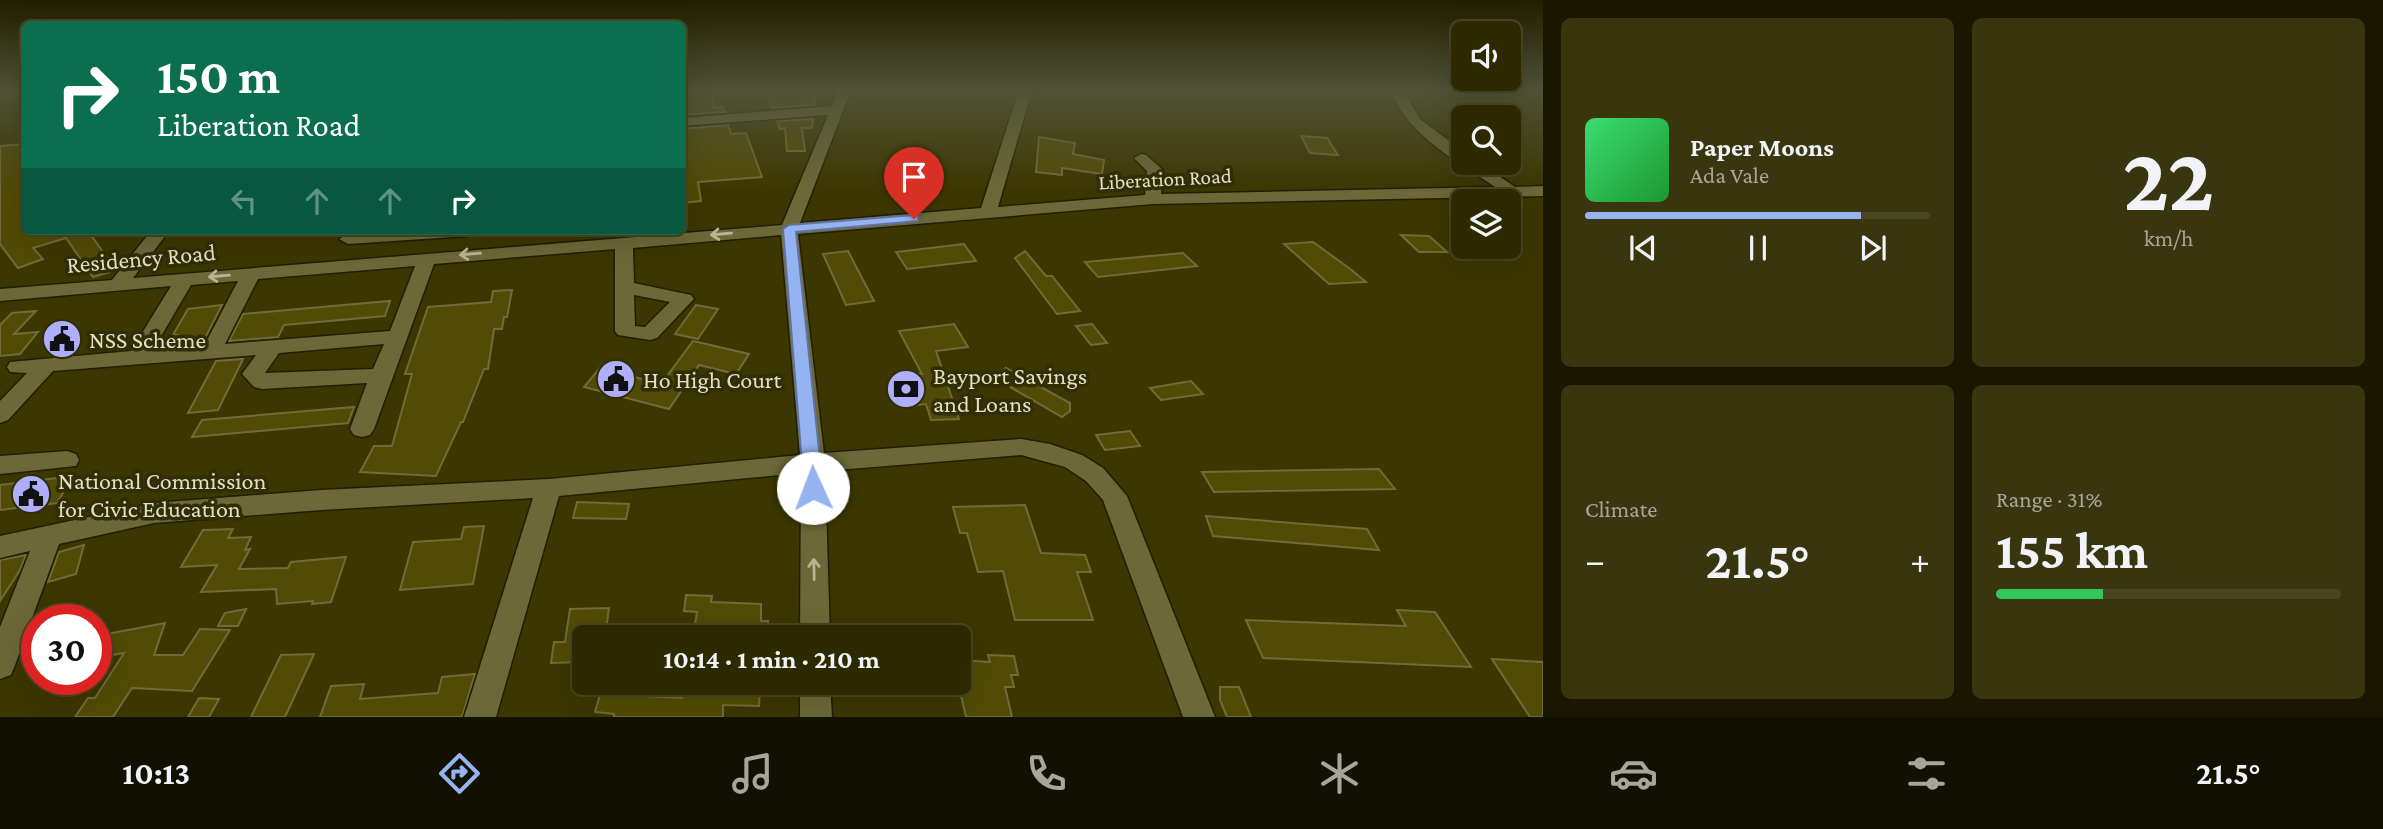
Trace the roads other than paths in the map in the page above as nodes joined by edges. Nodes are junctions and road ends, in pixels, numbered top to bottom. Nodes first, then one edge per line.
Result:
1 (832, 123) edge
2 (1016, 123) edge
3 (1415, 123) edge
4 (1451, 150) edge
5 (1141, 158) dead end
6 (1487, 175) edge
7 (1508, 189) edge
8 (1543, 191) edge
9 (1521, 192) edge
10 (1451, 193) edge
11 (1153, 199) junction
12 (988, 213) junction
13 (789, 229) junction
14 (157, 235) edge
15 (408, 235) edge
16 (511, 235) edge
17 (348, 239) dead end
18 (624, 242) junction
19 (507, 251) junction
20 (427, 258) junction
21 (251, 274) junction
22 (184, 279) junction
23 (118, 285) junction
24 (623, 287) dead end
25 (0, 295) edge
26 (398, 337) junction
27 (273, 347) junction
28 (211, 352) junction
29 (138, 358) junction
30 (47, 365) junction
31 (19, 367) dead end
32 (381, 375) junction
33 (0, 415) edge
34 (362, 429) dead end
35 (66, 460) dead end
36 (813, 463) junction
37 (0, 465) edge
38 (549, 488) junction
39 (49, 536) junction
40 (0, 547) edge
41 (815, 625) edge
42 (0, 665) edge
43 (815, 695) edge
44 (480, 717) edge
45 (816, 717) edge
46 (1199, 717) edge

1 - 13 street
2 - 12 street
3 - 4 street
5 - 11 street
6 - 7 street
8 - 9 street, Liberation Road
10 - 11 street, Liberation Road
11 - 12 street, Liberation Road
12 - 13 street, Liberation Road
13 -> 18 street, Residency Road
13 - 36 street
14 - 23 street
15 - 17 street
16 - 19 street
18 - 19 street, Residency Road
18 - 24 street
19 -> 20 street, Residency Road
20 - 21 street, Residency Road
20 - 26 street
21 -> 22 street, Residency Road
21 - 28 street
22 - 23 street, Residency Road
22 - 29 street
23 - 25 street, Residency Road
26 - 27 street
26 - 32 street
27 - 28 street
27 - 32 street
28 - 29 street
29 - 30 street
30 - 31 street
30 - 33 street
32 - 34 street
35 - 37 street
36 - 38 street
41 -> 36 street
36 - 46 street
38 - 39 street
38 - 44 street
39 - 40 street
39 - 42 street
43 - 45 street

